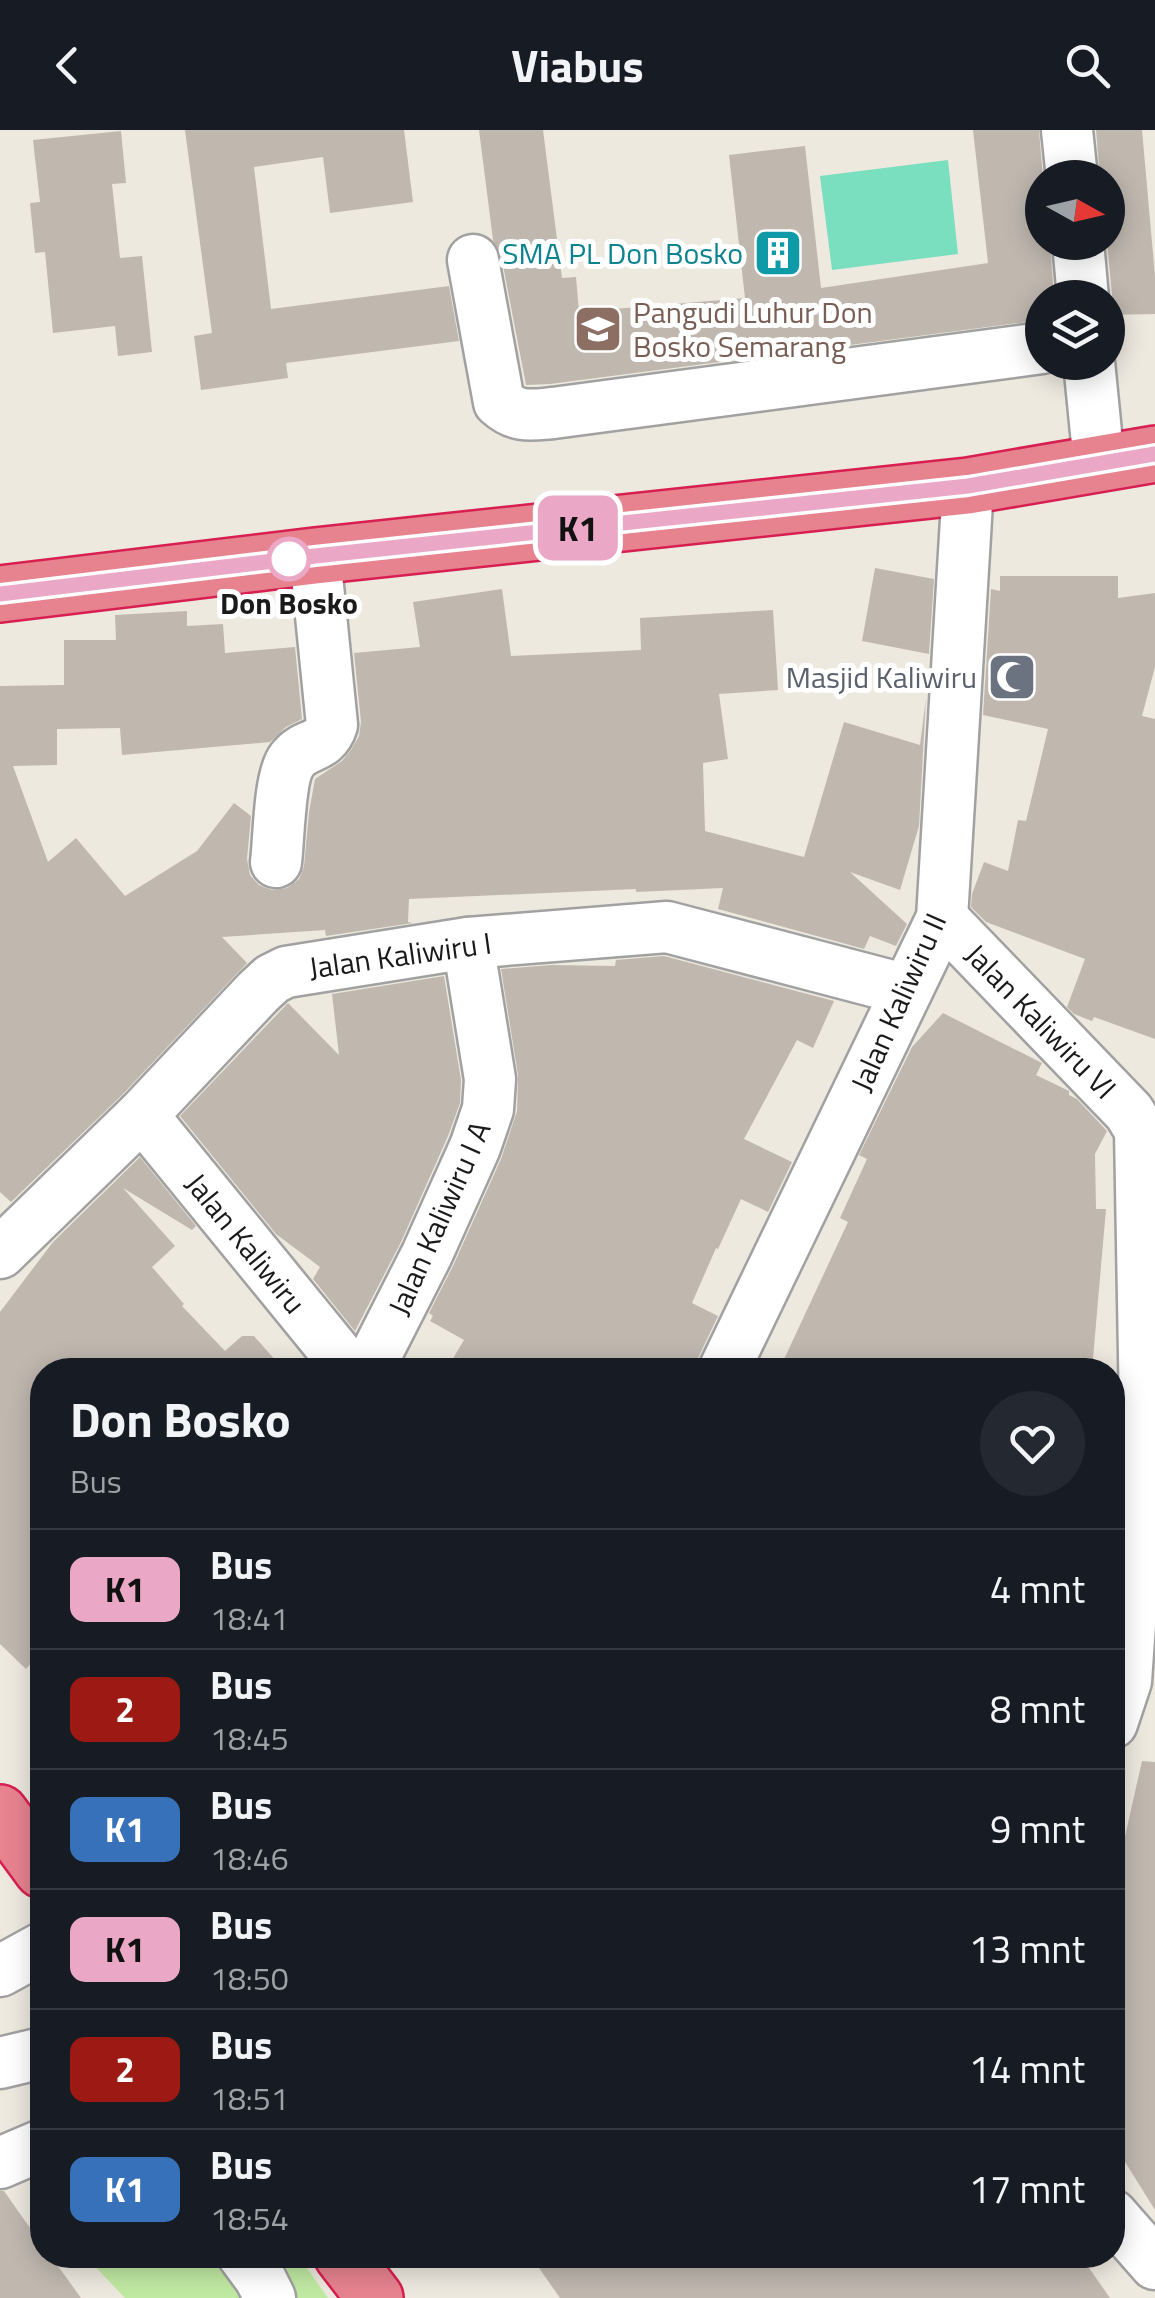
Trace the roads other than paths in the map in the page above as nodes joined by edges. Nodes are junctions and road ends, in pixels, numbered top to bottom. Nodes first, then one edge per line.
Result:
1 (1068, 130) edge
2 (1070, 160) edge
3 (473, 260) dead end
4 (1025, 350) edge
5 (1092, 380) edge
6 (1155, 454) edge
7 (1100, 463) junction
8 (968, 486) junction
9 (315, 556) junction
10 (0, 594) edge
11 (276, 862) dead end
12 (942, 918) junction
13 (468, 943) junction
14 (907, 990) junction
15 (142, 1116) junction
16 (0, 1253) edge
17 (340, 1358) edge
18 (374, 1358) edge
19 (730, 1358) edge
20 (1131, 1696) edge
21 (0, 1813) edge
22 (30, 1854) edge
23 (30, 1955) edge
24 (0, 1971) edge
25 (30, 2055) edge
26 (0, 2063) edge
27 (30, 2151) edge
28 (0, 2163) edge
29 (1125, 2230) edge
30 (1155, 2264) edge
31 (253, 2268) edge
32 (352, 2268) edge
33 (270, 2298) edge
34 (375, 2298) edge

1 - 2 street
3 - 4 street
5 - 7 street
6 - 7 highway
7 - 8 highway
8 - 9 highway
8 - 12 street, Jalan Kaliwiru II
9 - 10 highway
9 - 11 street
12 - 14 street, Jalan Kaliwiru II
12 - 20 street, Jalan Kaliwiru VI
13 - 14 street, Jalan Kaliwiru I
13 - 15 street, Jalan Kaliwiru I
13 - 18 street, Jalan Kaliwiru I A
14 - 19 street, Jalan Kaliwiru II
15 - 16 street, Jalan Kaliwiru I
15 - 17 street, Jalan Kaliwiru
21 - 22 highway
23 - 24 street
25 - 26 street
27 - 28 street
29 - 30 street
31 - 33 street
32 - 34 highway

